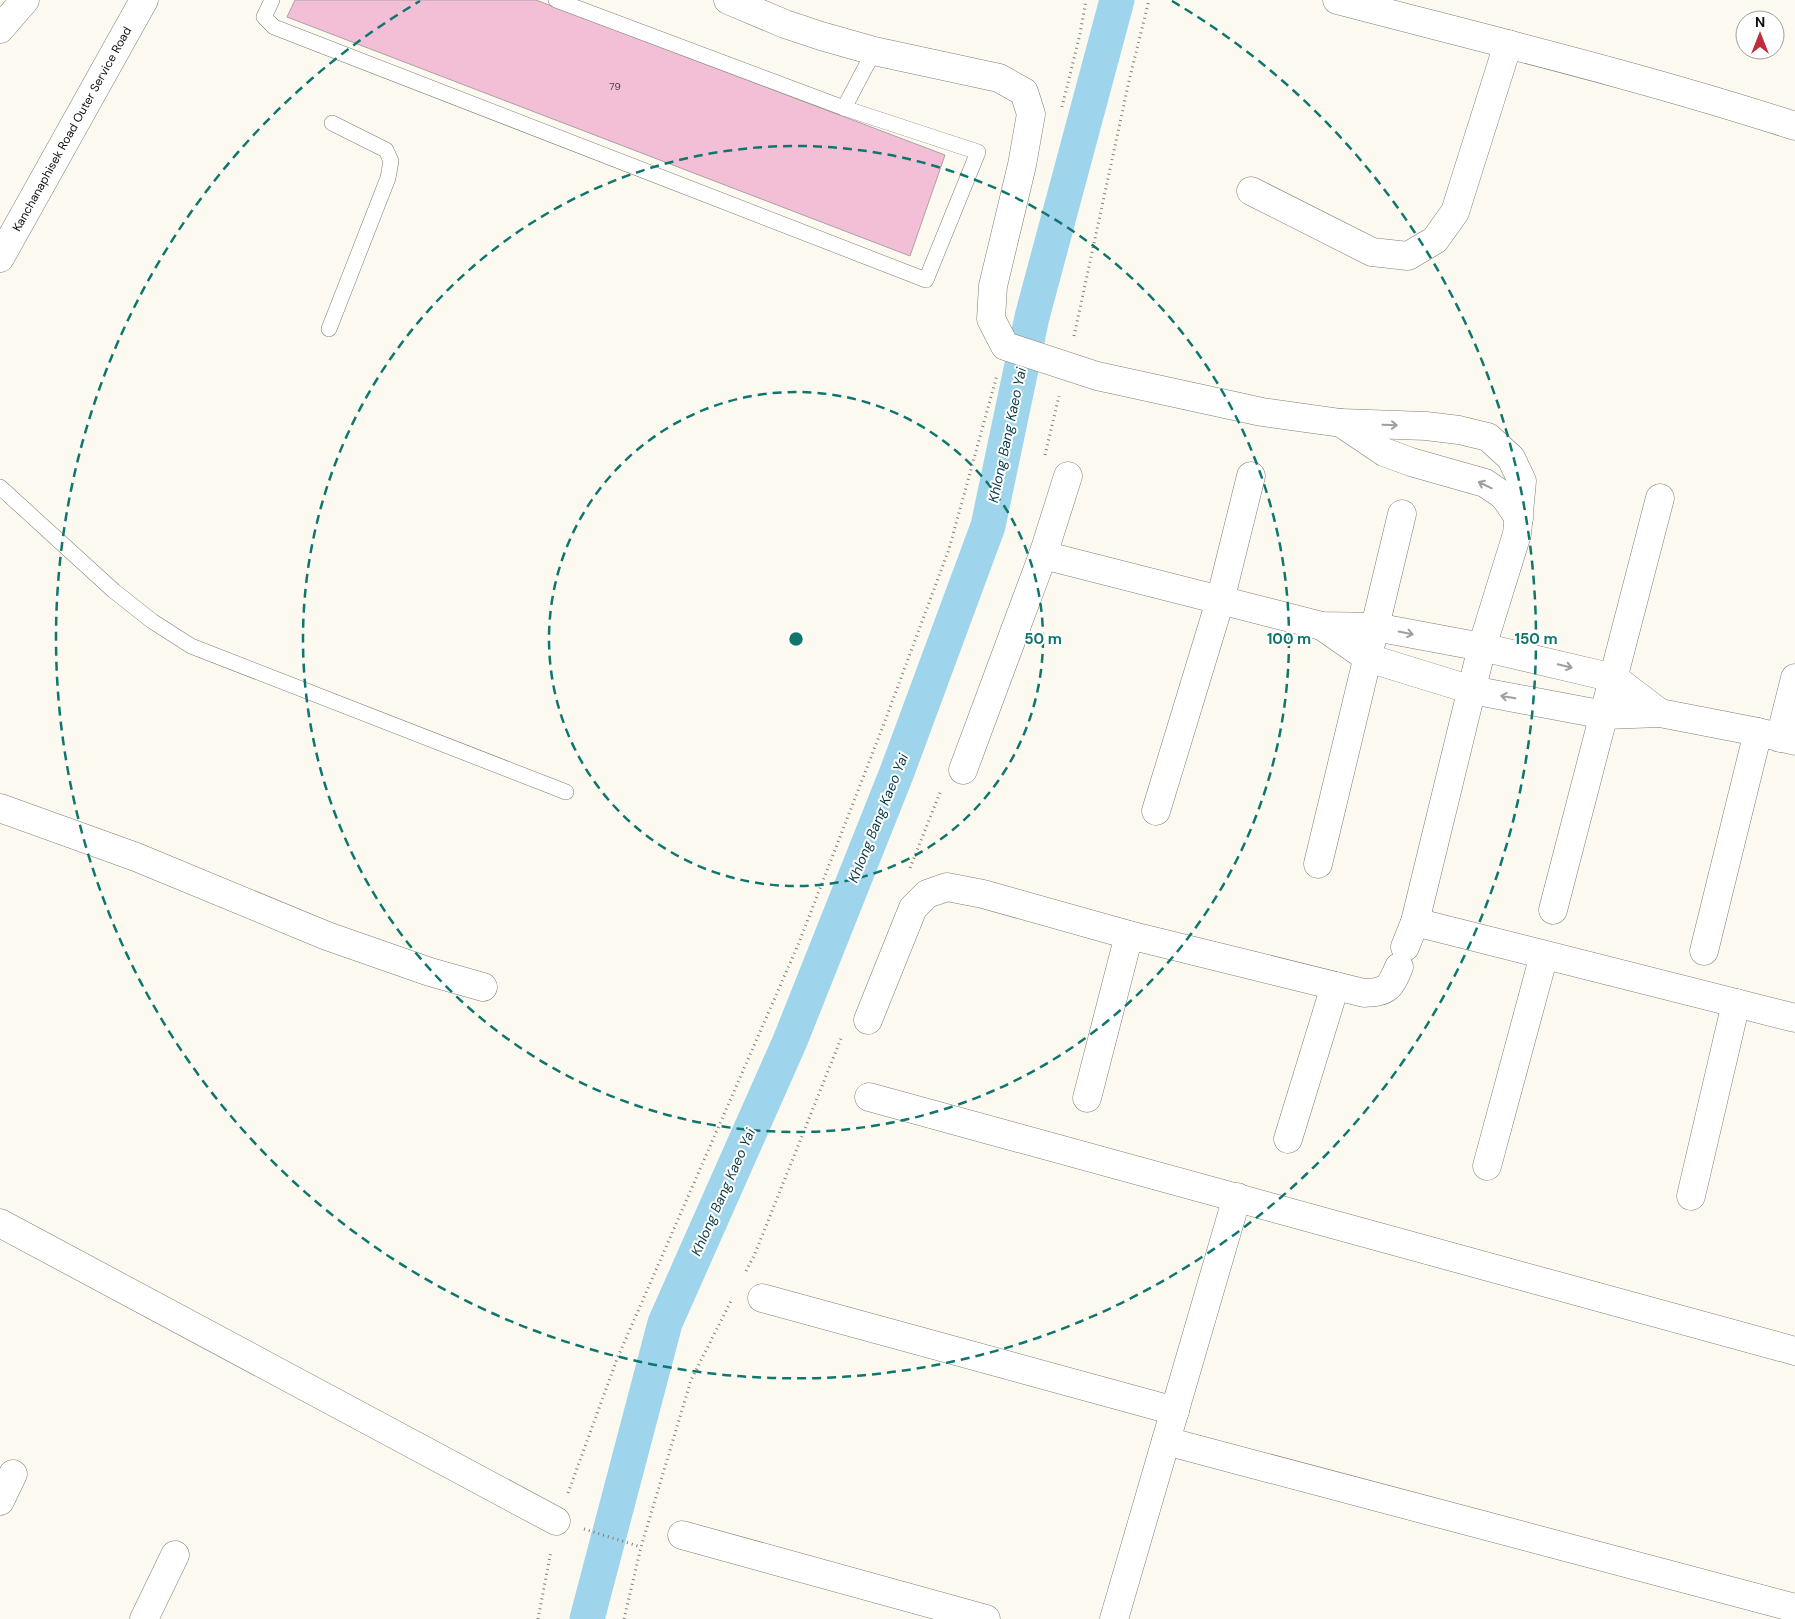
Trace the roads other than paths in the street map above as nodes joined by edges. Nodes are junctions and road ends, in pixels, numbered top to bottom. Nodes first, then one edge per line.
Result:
1 (24, 0) edge
2 (144, 0) edge
3 (272, 0) edge
4 (556, 0) edge
5 (728, 0) edge
6 (1337, 0) edge
7 (0, 29) edge
8 (1508, 44) junction
9 (874, 50) junction
10 (844, 108) junction
11 (332, 123) dead end
12 (1795, 126) edge
13 (1251, 191) dead end
14 (0, 258) edge
15 (329, 329) dead end
16 (1341, 423) junction
17 (1068, 476) dead end
18 (1251, 476) dead end
19 (0, 488) edge
20 (1660, 498) dead end
21 (1402, 514) dead end
22 (1519, 518) junction
23 (1043, 555) junction
24 (1220, 601) junction
25 (1322, 626) junction
26 (1375, 627) junction
27 (1482, 647) junction
28 (1368, 658) junction
29 (1614, 678) junction
30 (1795, 678) edge
31 (1472, 690) junction
32 (1660, 713) junction
33 (1605, 715) junction
34 (1778, 737) edge
35 (962, 770) dead end
36 (566, 792) dead end
37 (0, 808) edge
38 (1156, 811) dead end
39 (1318, 864) dead end
40 (1554, 910) dead end
41 (1129, 935) junction
42 (1406, 945) junction
43 (1704, 950) dead end
44 (1544, 955) junction
45 (1335, 986) junction
46 (483, 987) dead end
47 (1736, 1003) junction
48 (1795, 1018) edge
49 (868, 1020) dead end
50 (869, 1097) dead end
51 (1087, 1098) dead end
52 (1288, 1139) dead end
53 (1487, 1166) dead end
54 (1691, 1196) dead end
55 (1238, 1197) junction
56 (0, 1224) edge
57 (762, 1298) dead end
58 (1795, 1351) edge
59 (1175, 1411) junction
60 (1166, 1441) junction
61 (13, 1474) dead end
62 (0, 1501) edge
63 (556, 1521) road end
64 (682, 1534) dead end
65 (175, 1555) dead end
66 (1795, 1608) edge
67 (144, 1619) edge
68 (986, 1619) edge
69 (1114, 1619) edge

1 - 7 main road
2 - 14 main road, Kanchanaphisek Road Outer Service Road
3 - 10 lane
4 - 10 lane
5 - 9 main road
6 - 8 main road
8 - 12 main road
8 - 13 main road
9 - 10 lane
9 - 16 main road
11 - 15 lane
22 -> 16 main road
16 -> 22 main road
17 - 23 main road
18 - 24 main road
19 - 36 lane
20 - 29 main road
21 - 26 main road
22 - 27 main road
23 - 24 main road
23 - 35 main road
24 - 25 main road
24 - 38 main road
25 - 26 main road
25 - 28 main road
26 -> 27 main road
26 - 28 main road
27 -> 29 main road
27 - 31 main road
28 - 31 main road
28 - 39 main road
29 - 32 main road
29 - 33 main road
30 - 34 main road
33 -> 31 main road
31 - 42 main road
32 - 33 main road
32 - 34 main road
33 - 40 main road
34 - 43 main road
37 - 46 main road
41 - 45 main road
41 - 49 main road
41 - 51 main road
42 - 44 main road
42 - 45 main road
44 - 47 main road
44 - 53 main road
45 - 52 main road
47 - 48 main road
47 - 54 main road
50 - 55 main road
55 - 58 main road
55 - 59 main road
56 - 63 main road
57 - 59 main road
59 - 60 main road
60 - 66 main road
60 - 69 main road
61 - 62 main road
64 - 68 main road
65 - 67 main road

